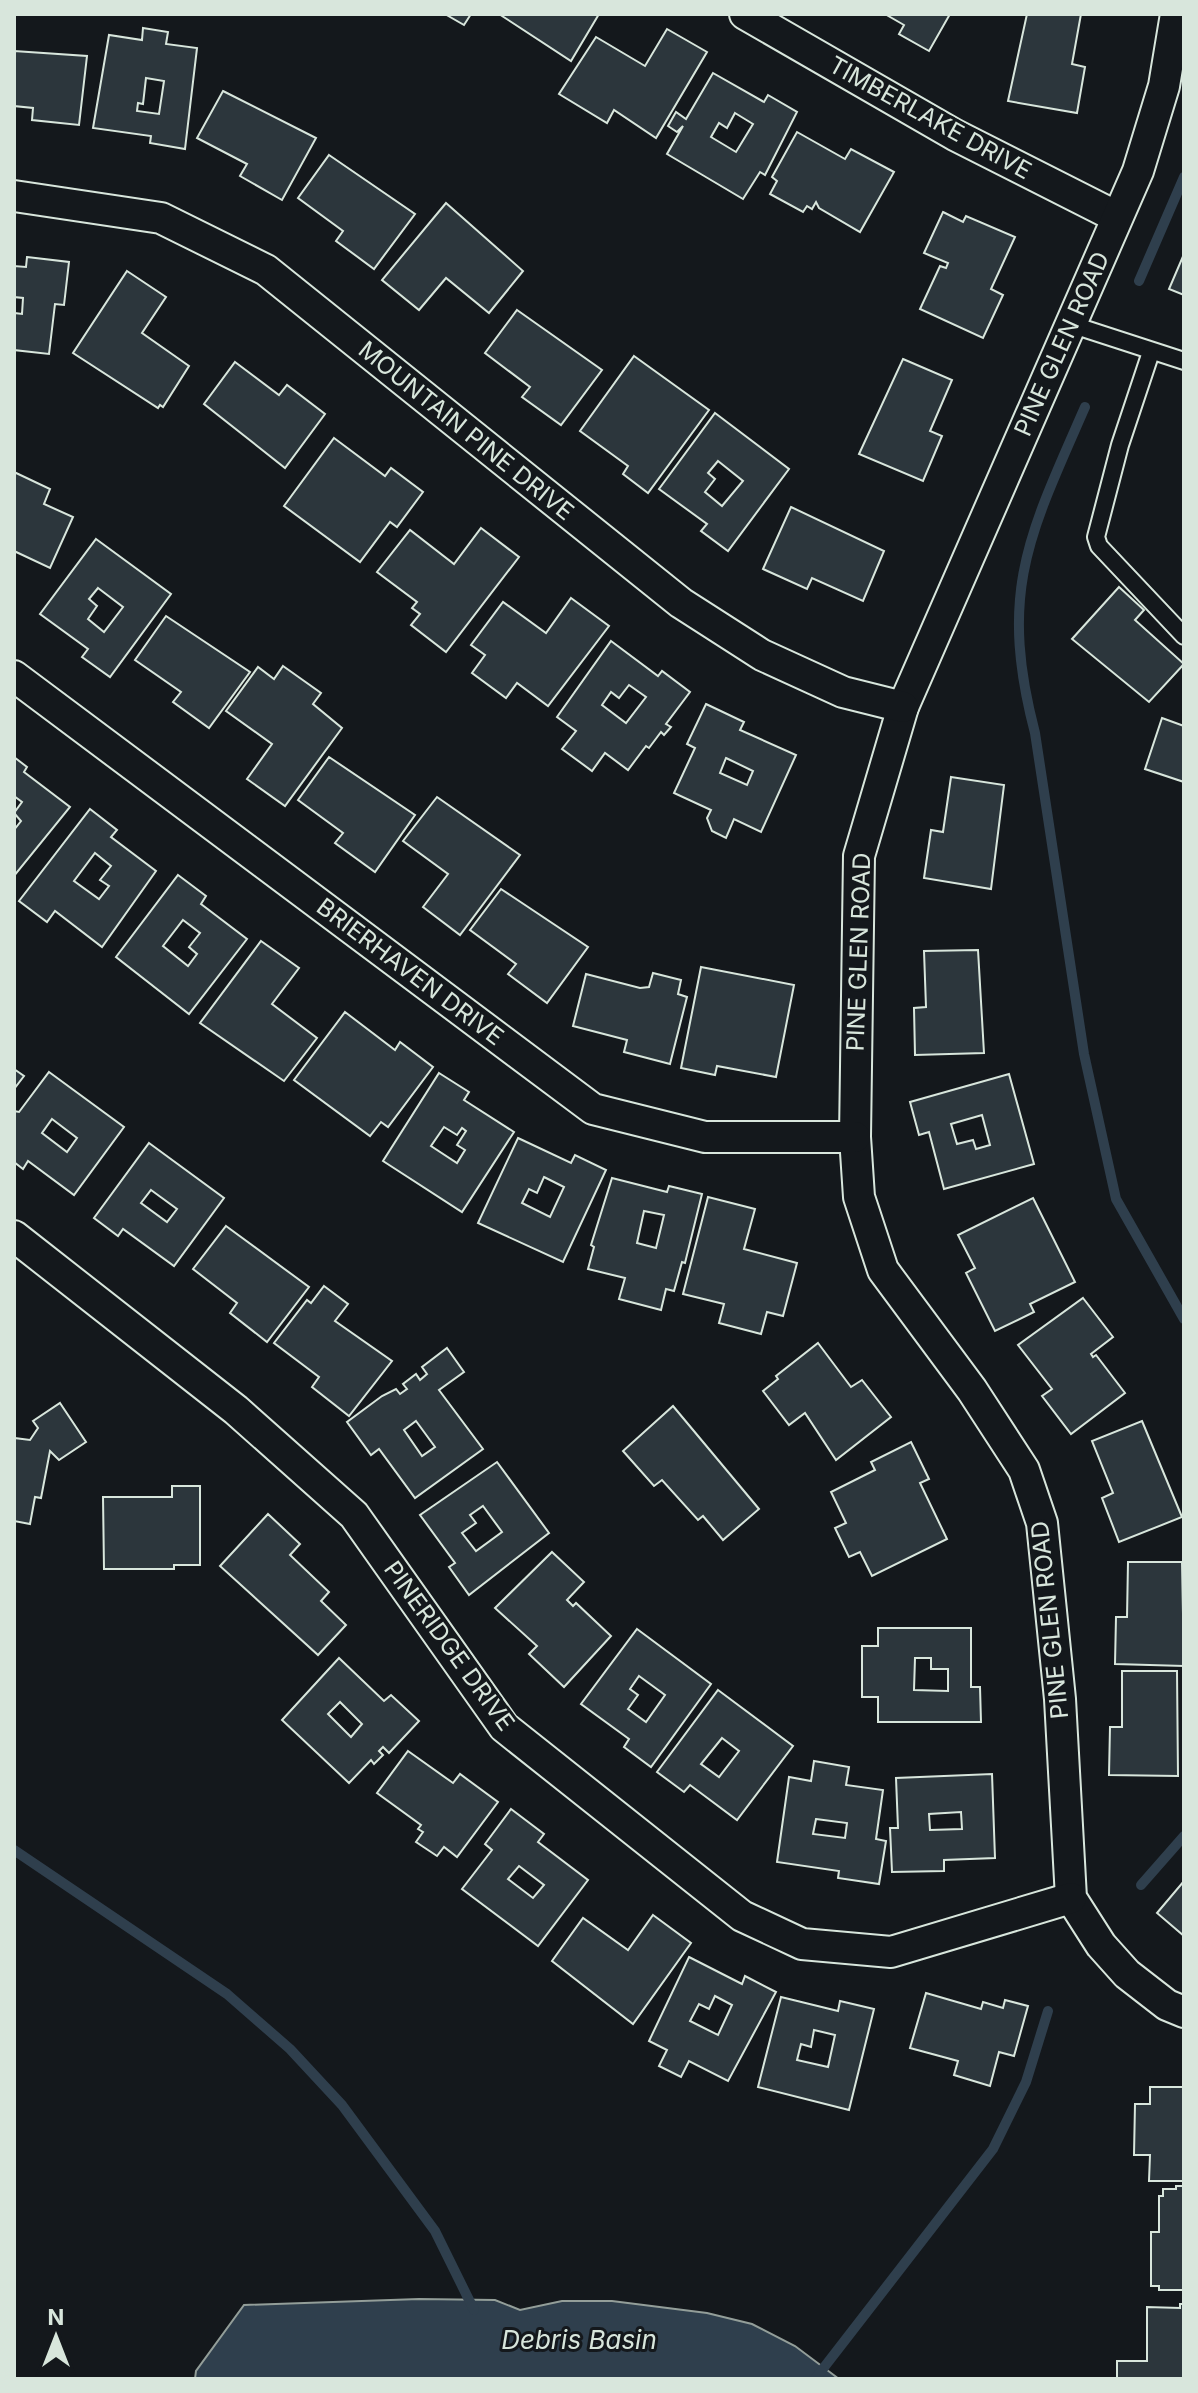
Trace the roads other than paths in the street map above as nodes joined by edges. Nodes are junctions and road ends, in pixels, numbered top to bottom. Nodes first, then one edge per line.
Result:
1 (745, 14) edge
2 (1176, 14) edge
3 (14, 196) edge
4 (1117, 217) junction
5 (1070, 324) junction
6 (1151, 352) junction
7 (1184, 361) edge
8 (1184, 636) edge
9 (14, 676) edge
10 (903, 707) junction
11 (855, 1137) junction
12 (14, 1236) edge
13 (1071, 1898) junction
14 (1184, 2012) edge

1 - 4 street, TIMBERLAKE DRIVE
2 - 4 street, PINE GLEN ROAD
3 - 10 street, MOUNTAIN PINE DRIVE
4 - 5 street, PINE GLEN ROAD
5 - 6 lane
5 - 10 street, PINE GLEN ROAD
6 - 7 lane
6 - 8 lane
9 - 11 street, BRIERHAVEN DRIVE
10 - 11 street, PINE GLEN ROAD
11 - 13 street, PINE GLEN ROAD
12 - 13 street, PINERIDGE DRIVE
13 - 14 street

